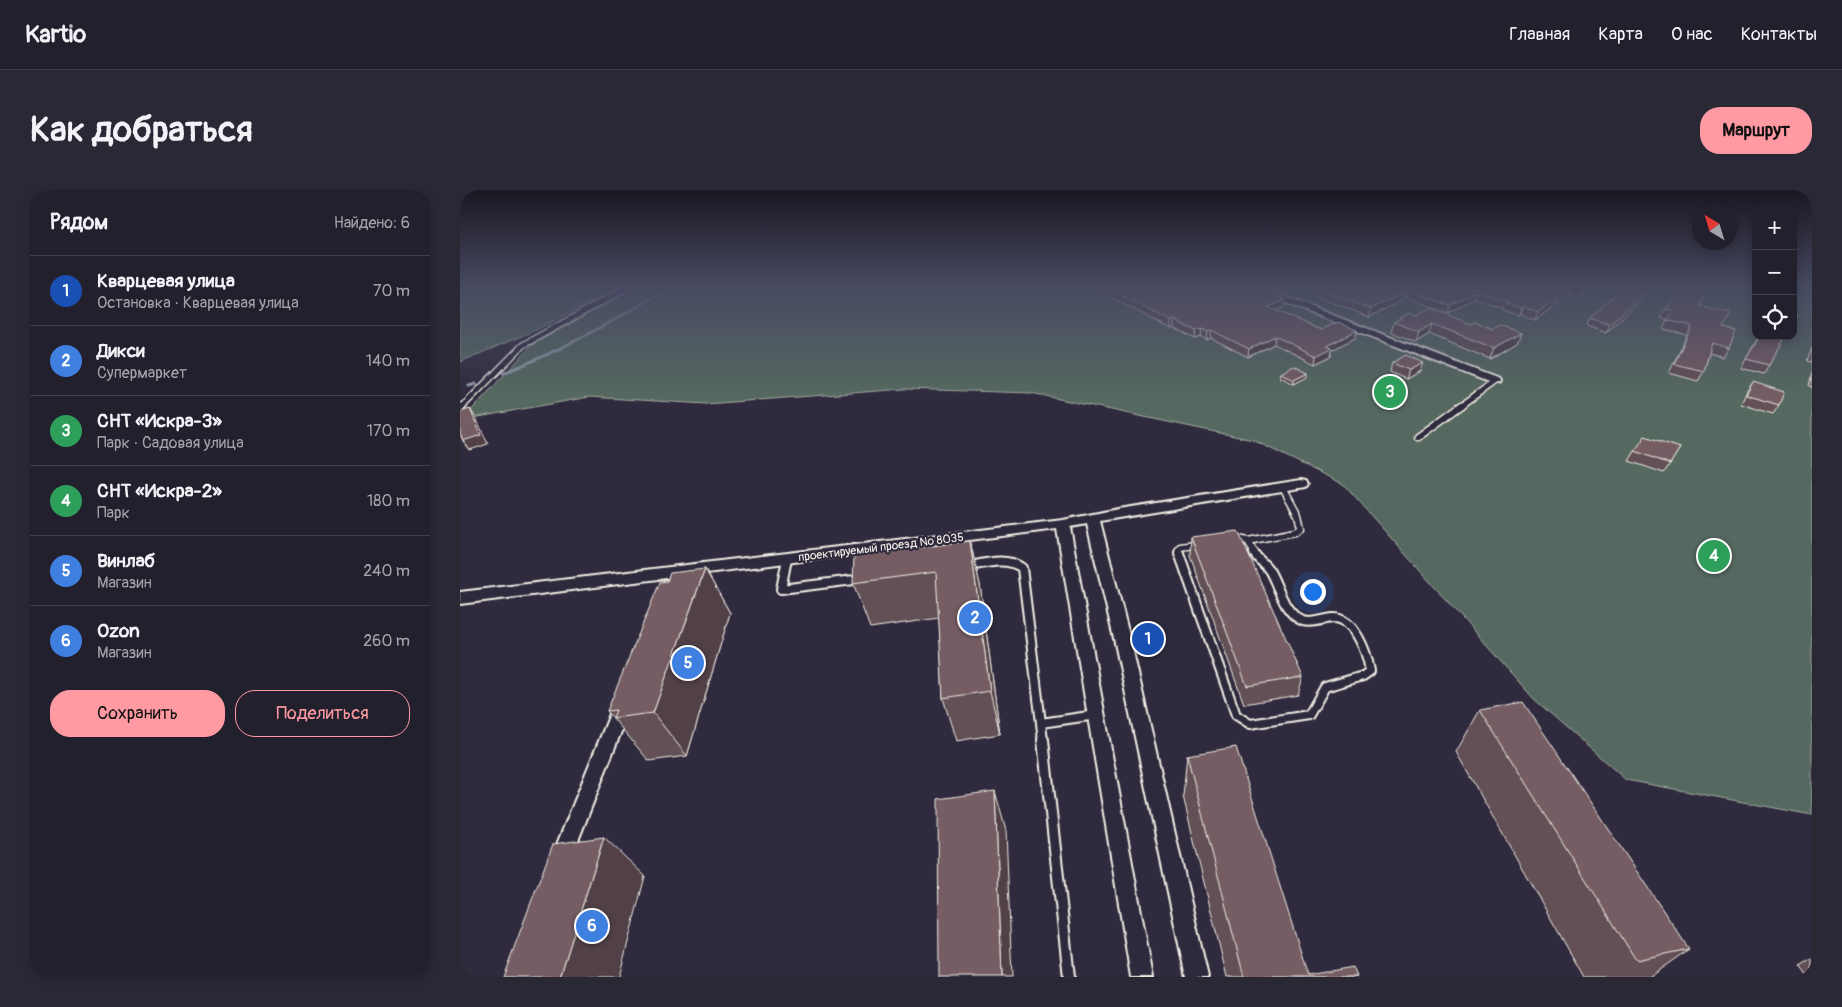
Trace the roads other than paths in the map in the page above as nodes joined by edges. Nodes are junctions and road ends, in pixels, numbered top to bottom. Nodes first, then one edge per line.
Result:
1 (560, 325) edge
2 (1349, 325) edge
3 (1495, 382) joint
4 (460, 408) edge
5 (1418, 437) dead end
6 (1301, 484) dead end
7 (1283, 487) junction
8 (1093, 519) junction
9 (1063, 524) junction
10 (1225, 540) edge
11 (1248, 541) junction
12 (1207, 543) edge
13 (787, 558) junction
14 (961, 567) edge
15 (866, 579) edge
16 (460, 598) edge
17 (629, 690) edge
18 (1096, 715) junction
19 (1041, 723) junction
20 (555, 875) edge
21 (1069, 977) edge
22 (1142, 977) edge
23 (1197, 977) edge

1 - 4 lane
2 - 3 street
3 - 5 lane
6 - 7 street, проектируемый проезд № 8035
7 - 8 street, проектируемый проезд № 8035
7 - 11 lane
8 - 9 street, проектируемый проезд № 8035
8 - 23 street
9 - 13 street, проектируемый проезд № 8035
9 - 18 street
10 - 11 lane
11 - 12 lane
13 - 15 lane
13 - 16 street, проектируемый проезд № 8035
14 - 19 lane
17 - 20 street
18 - 19 lane
18 - 22 street
19 - 21 lane

